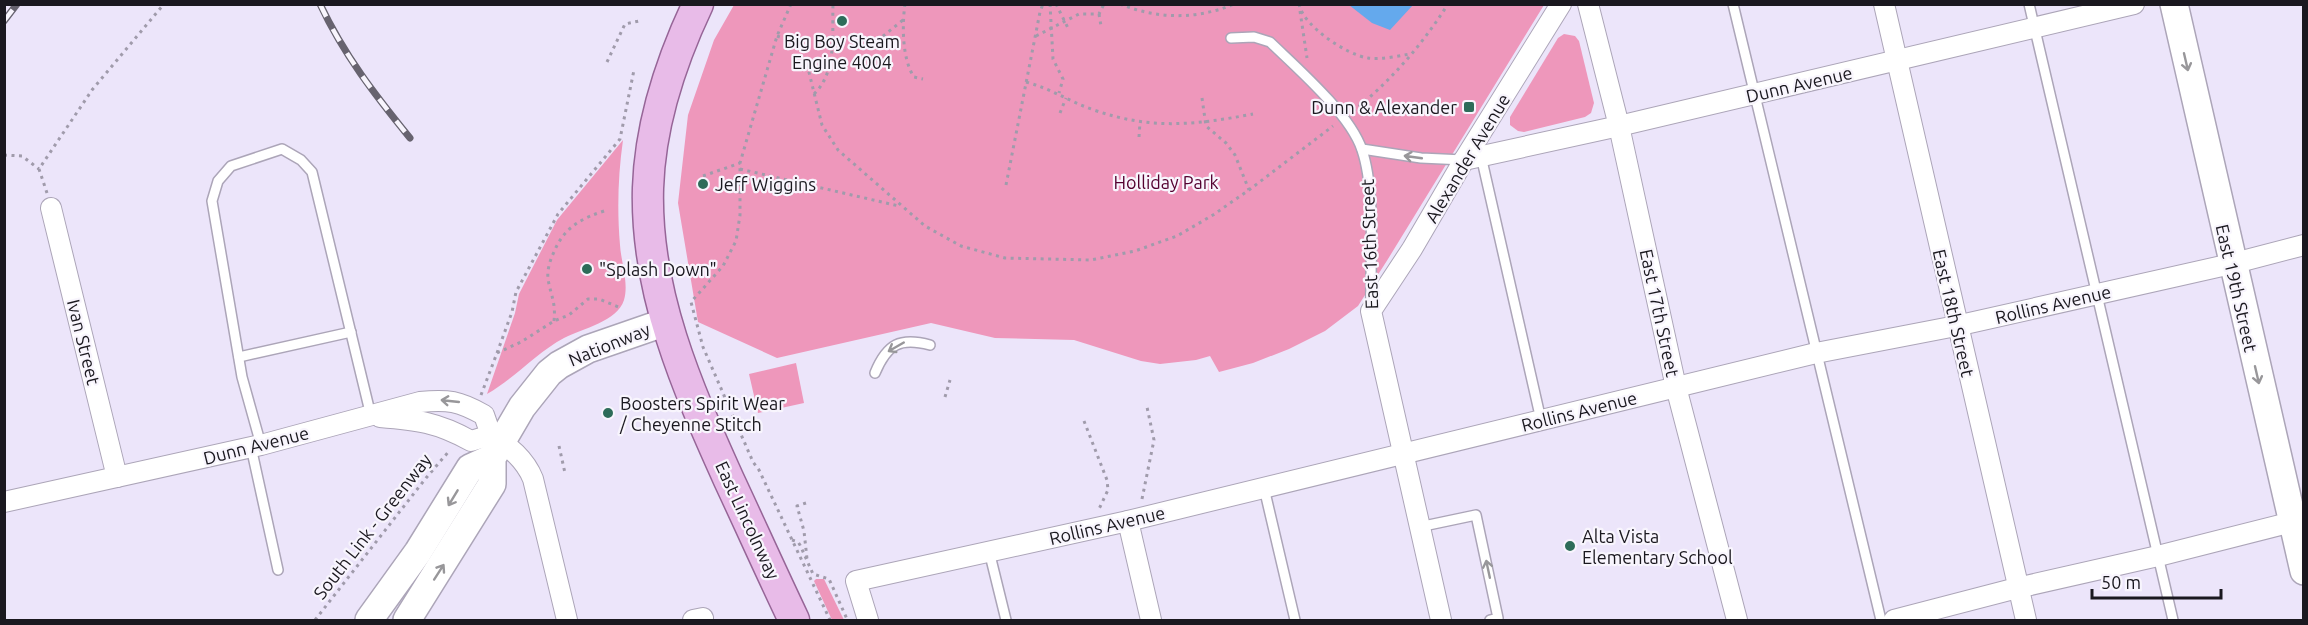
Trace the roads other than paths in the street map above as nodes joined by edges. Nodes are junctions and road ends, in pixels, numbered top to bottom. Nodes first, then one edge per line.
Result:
1 (698, 4) edge
2 (1561, 4) edge
3 (1588, 4) edge
4 (1734, 4) edge
5 (1884, 4) edge
6 (2029, 4) edge
7 (2134, 4) edge
8 (2174, 4) edge
9 (2035, 28) junction
10 (1231, 38) dead end
11 (1896, 60) junction
12 (1754, 94) junction
13 (1619, 126) junction
14 (1362, 149) junction
15 (1473, 158) junction
16 (51, 208) road end
17 (2304, 245) edge
18 (2231, 264) junction
19 (2097, 294) junction
20 (1371, 311) junction
21 (666, 322) junction
22 (1956, 326) junction
23 (351, 332) junction
24 (930, 345) dead end
25 (1816, 353) junction
26 (239, 357) junction
27 (875, 373) dead end
28 (1676, 387) junction
29 (371, 416) junction
30 (1541, 420) junction
31 (494, 445) junction
32 (256, 446) junction
33 (1403, 454) junction
34 (117, 477) junction
35 (1264, 488) junction
36 (4, 502) edge
37 (1136, 519) junction
38 (2298, 520) edge
39 (1419, 526) junction
40 (990, 551) junction
41 (2158, 556) junction
42 (278, 570) dead end
43 (2304, 571) edge
44 (2017, 588) junction
45 (369, 621) edge
46 (407, 621) edge
47 (567, 621) edge
48 (794, 621) edge
49 (868, 621) edge
50 (1006, 621) edge
51 (1151, 621) edge
52 (1295, 621) edge
53 (1441, 621) edge
54 (1490, 621) edge
55 (1737, 621) edge
56 (1881, 621) edge
57 (1894, 621) edge
58 (2026, 621) edge
59 (2173, 621) edge

1 - 21 main road, East Lincolnway
2 - 15 street, Alexander Avenue
3 - 13 street, East 17th Street
4 - 12 lane
5 - 11 street, East 18th Street
6 - 9 lane
7 - 9 street, Dunn Avenue
8 -> 18 main road, East 19th Street
9 - 11 street, Dunn Avenue
9 - 19 lane
10 - 14 lane, East 16th Street
11 - 12 street, Dunn Avenue
11 - 22 street, East 18th Street
12 - 13 street, Dunn Avenue
12 - 25 lane
13 - 15 street, Dunn Avenue
13 - 28 street, East 17th Street
15 -> 14 lane
14 - 20 lane, East 16th Street
15 - 20 street, Alexander Avenue
15 - 30 lane
16 - 34 street, Ivan Street
17 - 18 street, Rollins Avenue
18 - 19 street, Rollins Avenue
18 -> 38 main road, East 19th Street
19 - 22 street, Rollins Avenue
19 - 41 lane
20 - 33 street, East 16th Street
21 - 31 main road, Nationway
21 - 48 main road, East Lincolnway
22 - 25 street, Rollins Avenue
22 - 44 street, East 18th Street
23 - 26 lane
23 - 26 lane
23 - 29 lane
24 -> 27 lane
25 - 28 street, Rollins Avenue
25 - 56 lane
26 - 32 lane
28 - 30 street, Rollins Avenue
28 - 55 street, East 17th Street
29 - 31 street
31 -> 29 street, Dunn Avenue
29 - 32 street, Dunn Avenue
30 - 33 street, Rollins Avenue
31 -> 45 main road, Nationway
46 -> 31 main road, Nationway
31 - 47 street, Dunn Avenue
32 - 34 street, Dunn Avenue
32 - 42 lane
33 - 35 street, Rollins Avenue
33 - 39 street, East 16th Street
34 - 36 street, Dunn Avenue
35 - 37 street, Rollins Avenue
35 - 52 lane
37 - 40 street, Rollins Avenue
37 - 51 street
38 - 41 street
38 - 43 main road, East 19th Street
39 - 53 street, East 16th Street
54 -> 39 lane
40 - 49 street, Rollins Avenue
40 - 50 lane
41 - 44 street
41 - 59 lane
44 - 57 street
44 - 58 street, East 18th Street

